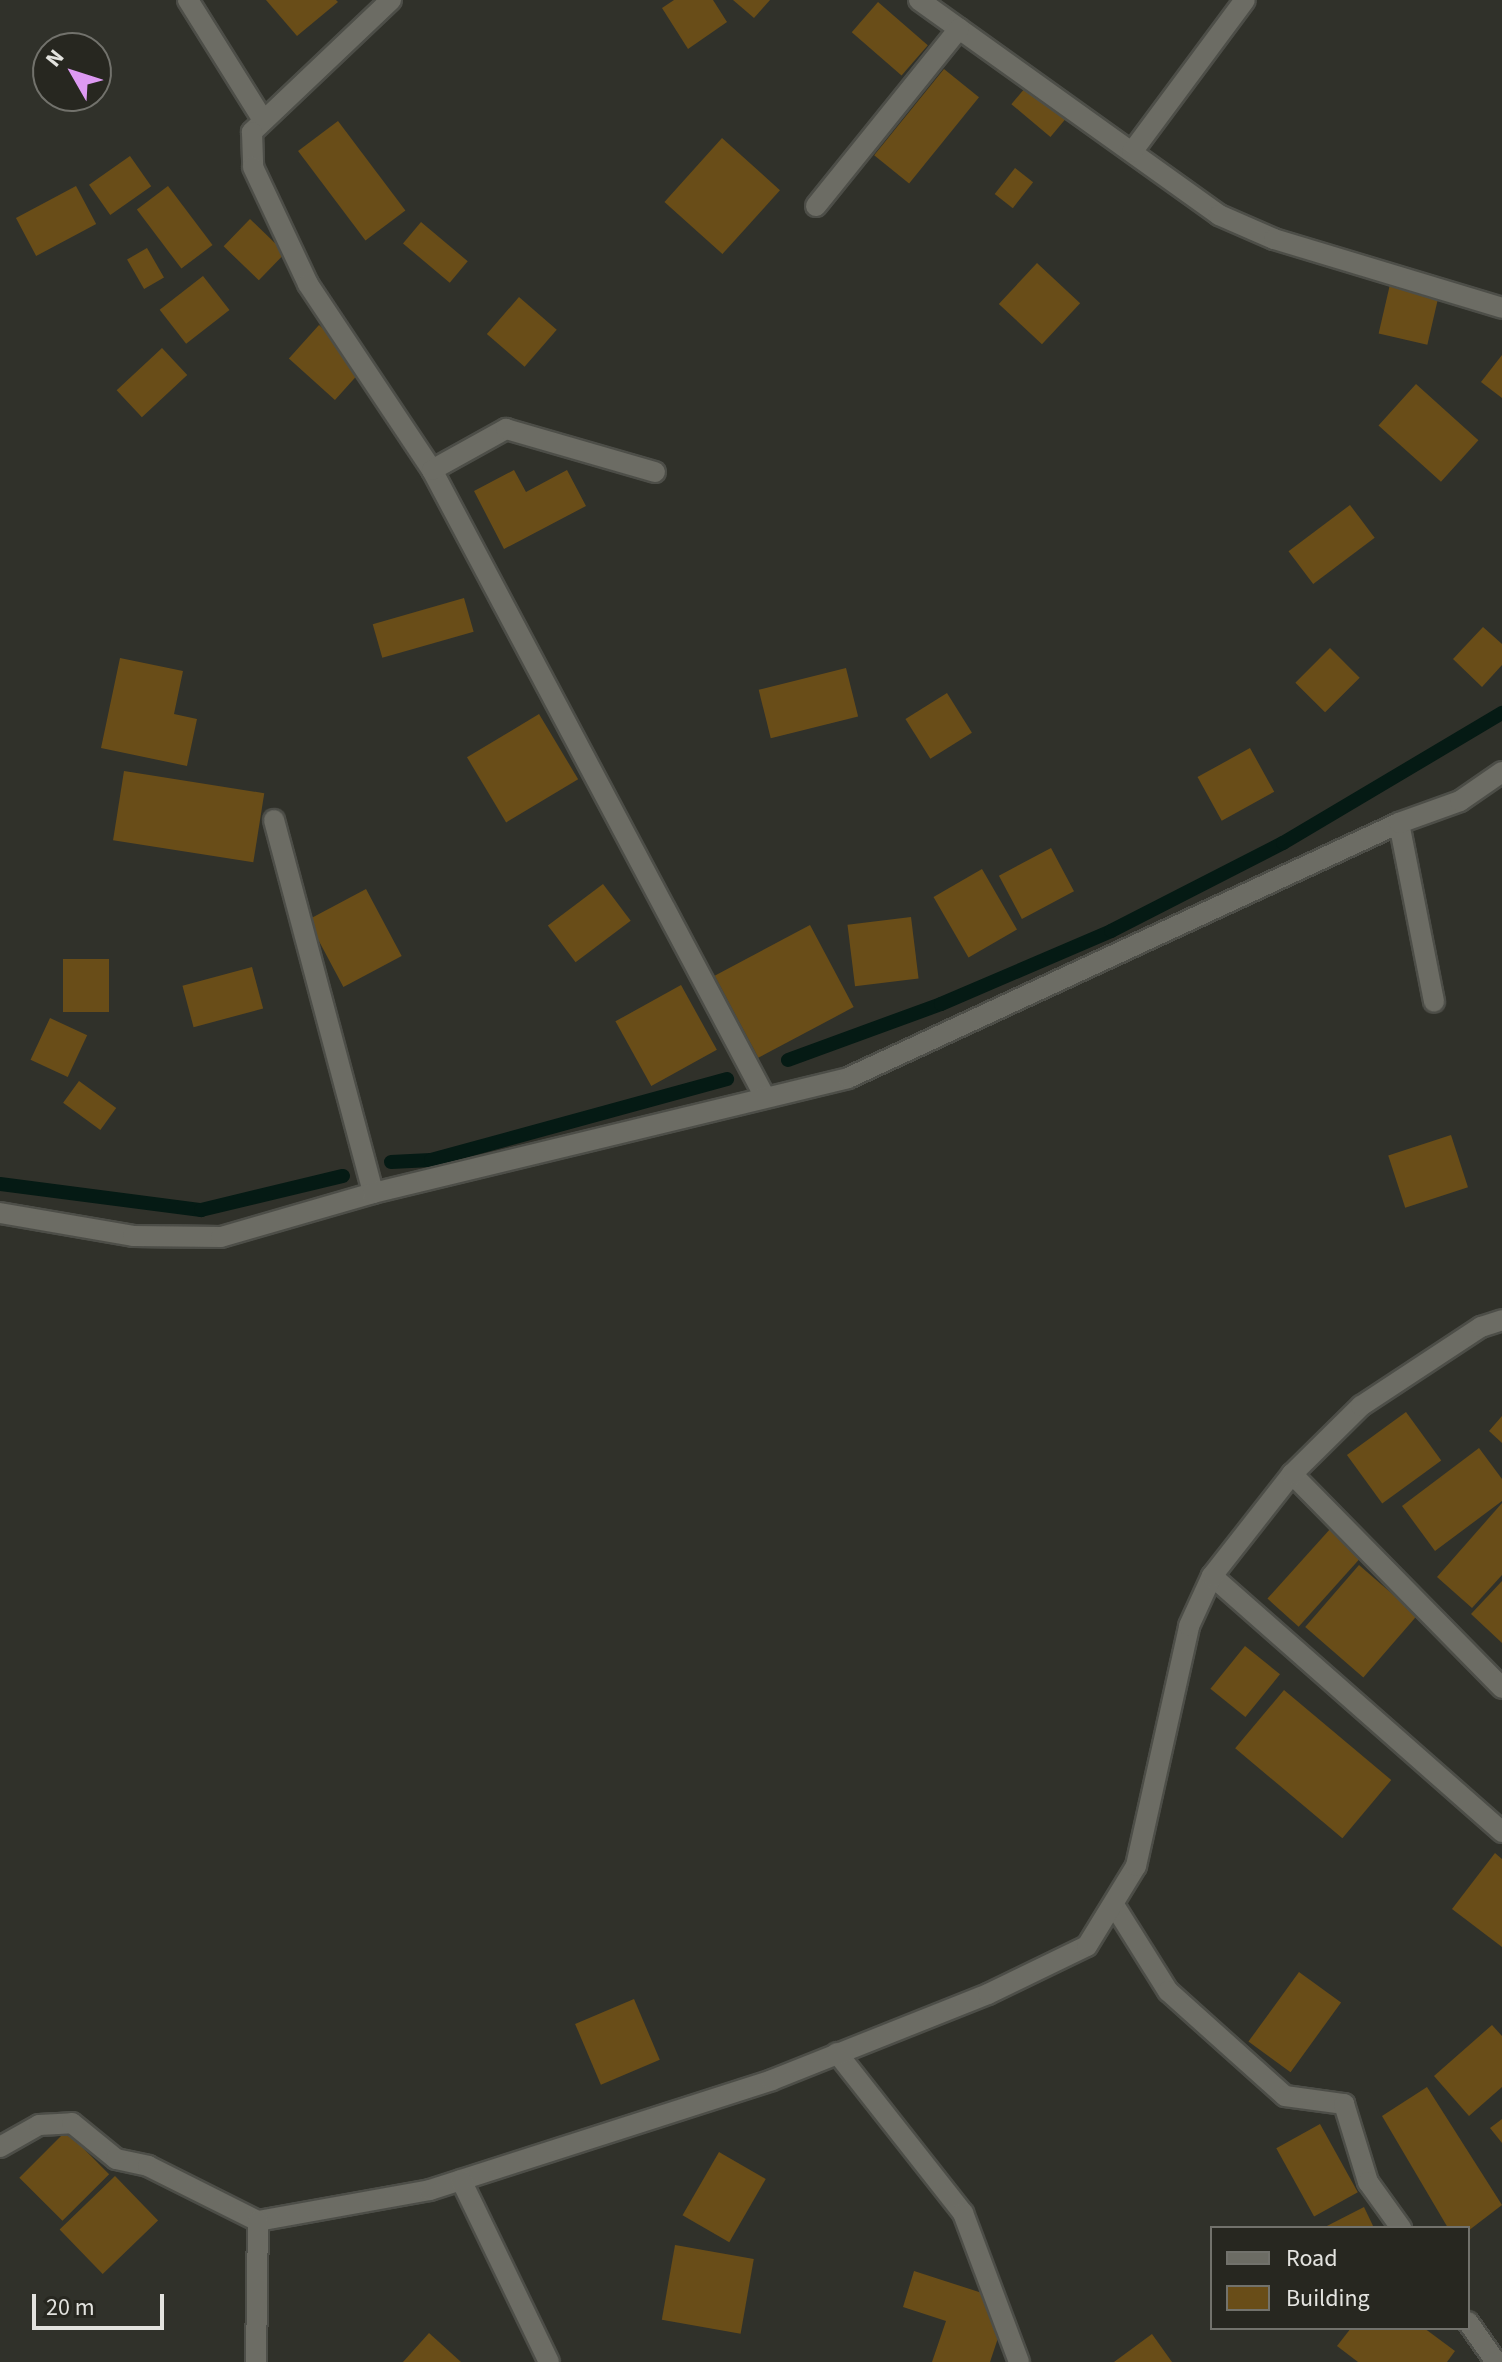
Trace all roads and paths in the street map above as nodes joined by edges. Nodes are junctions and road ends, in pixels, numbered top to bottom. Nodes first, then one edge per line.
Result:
1 (188, 0) edge
2 (391, 0) edge
3 (919, 0) edge
4 (1245, 0) edge
5 (959, 29) junction
6 (263, 120) junction
7 (1132, 152) junction
8 (816, 206) dead end
9 (1502, 308) edge
10 (432, 470) junction
11 (655, 472) dead end
12 (1502, 772) edge
13 (274, 820) dead end
14 (1399, 823) junction
15 (1434, 1002) dead end
16 (765, 1097) junction
17 (373, 1193) junction
18 (0, 1213) edge
19 (1502, 1320) edge
20 (1292, 1474) junction
21 (1212, 1576) junction
22 (1502, 1688) edge
23 (1502, 1832) edge
24 (1114, 1905) junction
25 (837, 2053) junction
26 (0, 2147) edge
27 (461, 2180) junction
28 (258, 2221) junction
29 (1400, 2226) edge
30 (1470, 2325) edge
31 (256, 2362) edge
32 (549, 2362) edge
33 (1019, 2362) edge
34 (1496, 2362) edge

1 - 6 street
2 - 6 street
3 - 5 street
4 - 7 street
5 - 7 street
5 - 8 street
6 - 10 street
7 - 9 street
10 - 11 street
10 - 16 street
12 - 14 street
13 - 17 street
14 - 15 street
14 - 16 street
16 - 17 street
17 - 18 street
19 - 20 street
20 - 21 street
20 - 22 street
21 - 23 street
21 - 24 street
24 - 25 street
24 - 29 street
25 - 27 street
25 - 33 street
26 - 28 street
27 - 28 street
27 - 32 street
28 - 31 street
30 - 34 street

